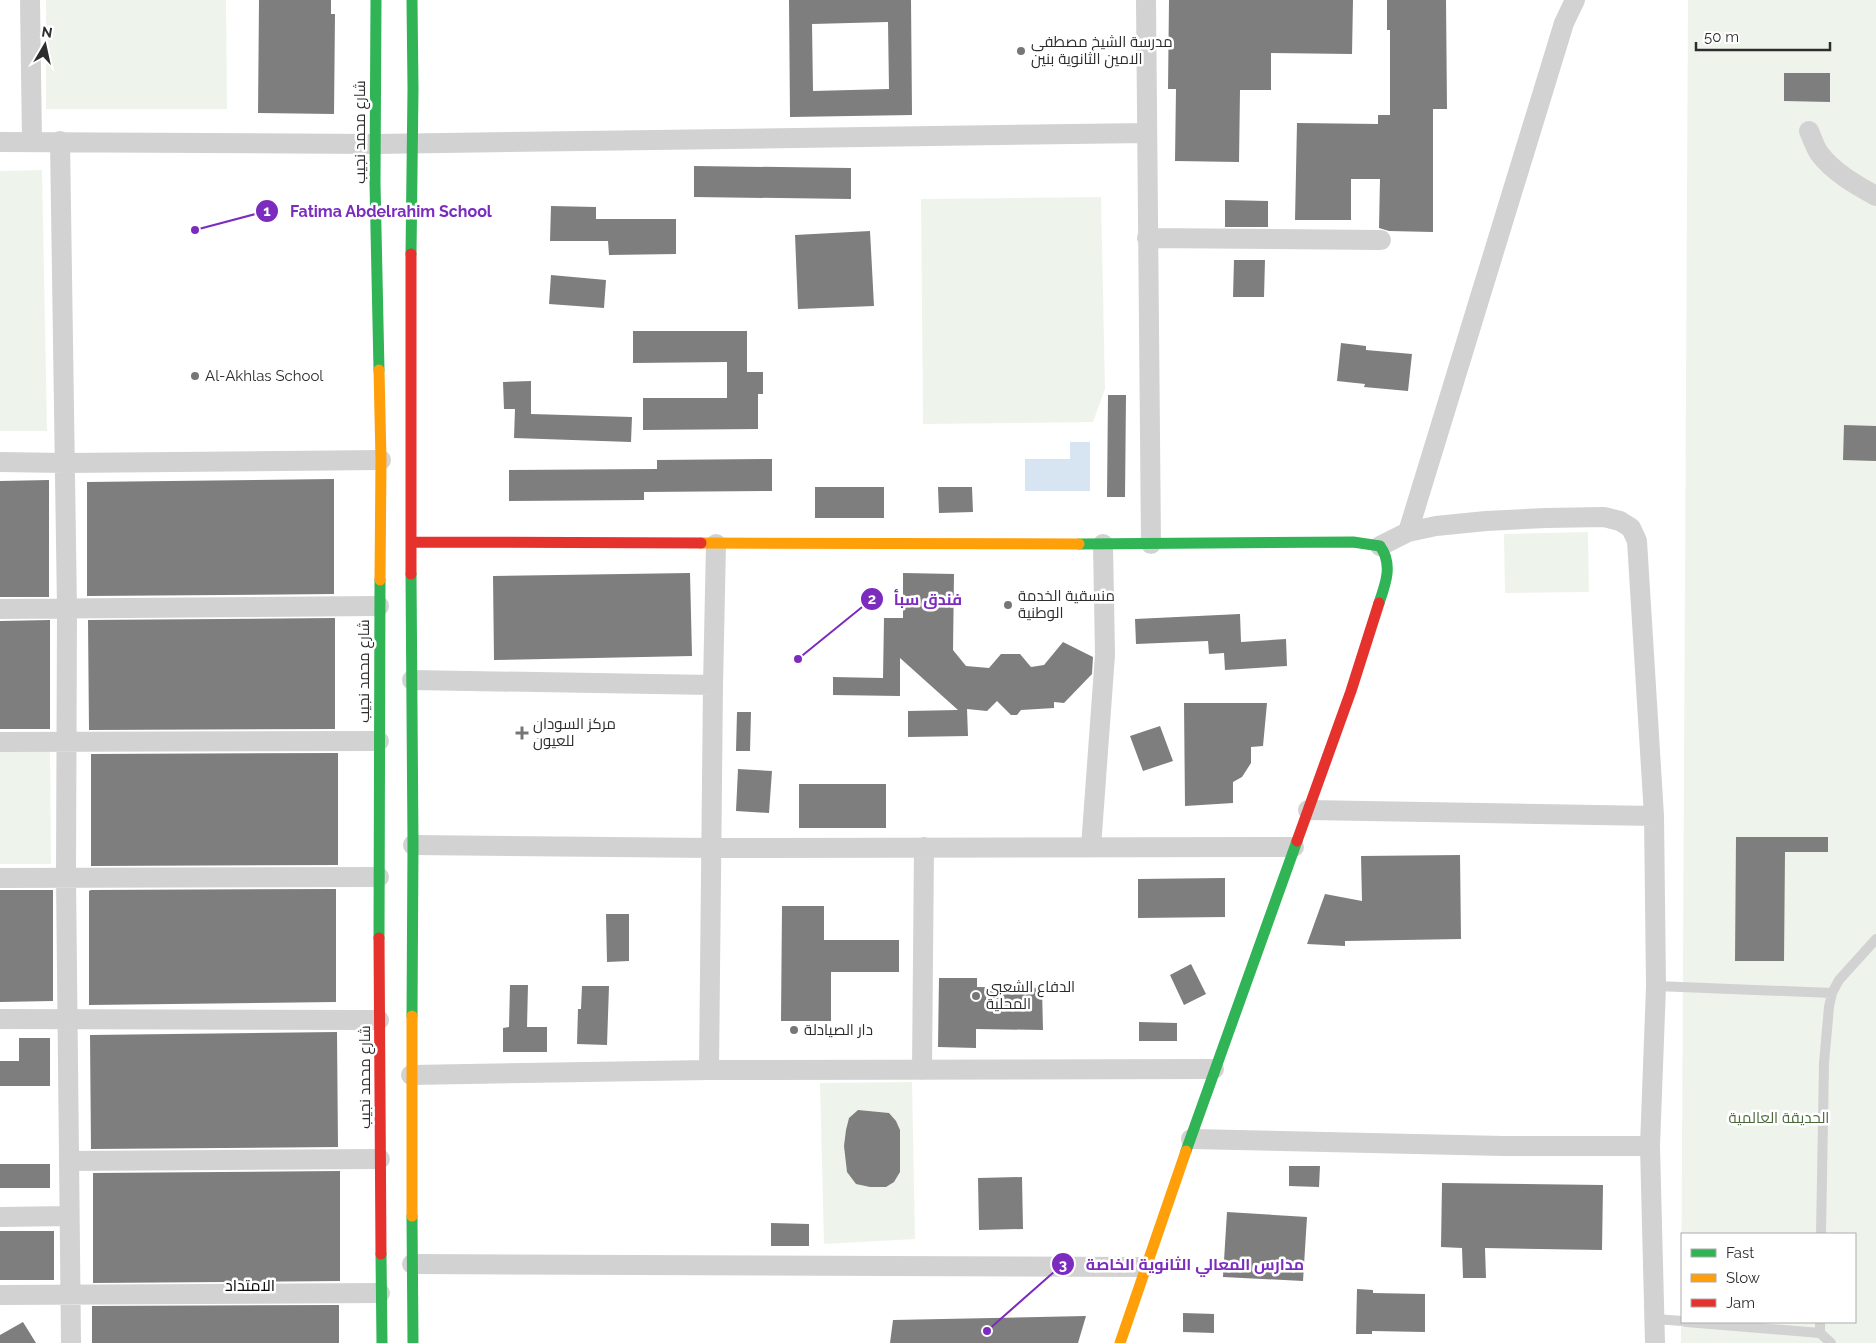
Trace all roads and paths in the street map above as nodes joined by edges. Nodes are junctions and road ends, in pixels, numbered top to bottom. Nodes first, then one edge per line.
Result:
1 (30, 0) edge
2 (376, 0) edge
3 (412, 0) edge
4 (1146, 0) edge
5 (1575, 0) edge
6 (374, 88) junction
7 (413, 89) junction
8 (386, 96) dead end
9 (403, 97) dead end
10 (1809, 131) dead end
11 (1146, 133) junction
12 (60, 141) junction
13 (0, 142) edge
14 (32, 142) junction
15 (412, 143) junction
16 (375, 144) junction
17 (402, 170) dead end
18 (386, 171) dead end
19 (375, 183) junction
20 (412, 183) junction
21 (1876, 196) edge
22 (1147, 238) junction
23 (1381, 240) dead end
24 (381, 460) junction
25 (0, 462) edge
26 (65, 463) junction
27 (1408, 532) junction
28 (412, 542) junction
29 (716, 544) junction
30 (1103, 544) junction
31 (1151, 544) junction
32 (1380, 546) junction
33 (379, 606) junction
34 (0, 609) edge
35 (67, 609) junction
36 (412, 680) junction
37 (712, 685) junction
38 (379, 741) junction
39 (0, 742) edge
40 (66, 742) junction
41 (1308, 810) junction
42 (1654, 816) junction
43 (413, 845) junction
44 (924, 847) junction
45 (1092, 847) junction
46 (1294, 847) junction
47 (711, 848) junction
48 (66, 877) junction
49 (379, 877) junction
50 (0, 878) edge
51 (1876, 939) edge
52 (1656, 986) junction
53 (1832, 993) junction
54 (68, 1018) junction
55 (0, 1019) edge
56 (379, 1020) junction
57 (1214, 1069) junction
58 (709, 1070) junction
59 (922, 1070) junction
60 (411, 1075) junction
61 (1191, 1138) junction
62 (1650, 1146) junction
63 (380, 1159) junction
64 (69, 1161) junction
65 (69, 1216) junction
66 (0, 1217) edge
67 (1821, 1233) edge
68 (412, 1264) junction
69 (1146, 1267) junction
70 (380, 1293) junction
71 (70, 1294) junction
72 (0, 1295) edge
73 (1655, 1319) junction
74 (1681, 1321) edge
75 (1698, 1323) edge
76 (1820, 1323) edge
77 (1820, 1333) junction
78 (71, 1343) edge
79 (382, 1343) edge
80 (413, 1343) edge
81 (1120, 1343) edge
82 (1655, 1343) edge
83 (1831, 1343) edge

1 - 14 street
2 - 6 main road, شارع محمد نجيب
3 - 7 main road
4 - 11 street
5 - 27 street
6 - 8 main road
6 - 16 main road, شارع محمد نجيب
7 - 9 main road
7 - 15 main road
10 - 21 street
11 - 15 street
11 - 22 street
12 - 14 street
12 - 16 street
12 - 26 street
13 - 14 street
15 - 16 street
15 - 20 main road
16 - 19 main road, شارع محمد نجيب
17 - 20 main road
18 - 19 main road
19 - 24 main road, شارع محمد نجيب
20 - 28 main road
22 - 23 street
22 - 31 street
24 - 26 street
24 - 33 main road, شارع محمد نجيب
25 - 26 street
26 - 35 street
27 - 32 street
27 - 42 street
28 - 29 main road
28 - 36 main road
29 - 30 main road
29 - 37 street
30 - 31 main road
30 - 45 street
31 - 32 main road
32 - 41 main road
33 - 35 street
33 - 38 main road, شارع محمد نجيب
34 - 35 street
35 - 40 street
36 - 37 street
36 - 43 main road
37 - 47 street
38 - 40 street
38 - 49 main road, شارع محمد نجيب
39 - 40 street
40 - 48 street
41 - 42 street
41 - 46 main road
42 - 52 street
43 - 47 street
43 - 60 main road
44 - 45 street
44 - 47 street
44 - 59 street
45 - 46 street
46 - 57 main road
47 - 58 street
48 - 49 street
48 - 50 street
48 - 54 street
49 - 56 main road, شارع محمد نجيب
51 - 53 lane
52 - 53 lane
52 - 62 street
53 - 67 lane
54 - 55 street
54 - 56 street
54 - 64 street
56 - 63 main road, شارع محمد نجيب
57 - 59 street
57 - 61 main road
58 - 59 street
58 - 60 street
60 - 68 main road
61 - 62 street
61 - 69 main road
62 - 73 street
63 - 64 street
63 - 70 main road, شارع محمد نجيب
64 - 65 street
65 - 66 street
65 - 71 street
68 - 69 street
68 - 80 main road
69 - 81 main road
70 - 71 street
70 - 79 main road, شارع محمد نجيب
71 - 72 street
71 - 78 street
73 - 74 lane
73 - 82 street
75 - 77 lane
76 - 77 lane
77 - 83 lane

